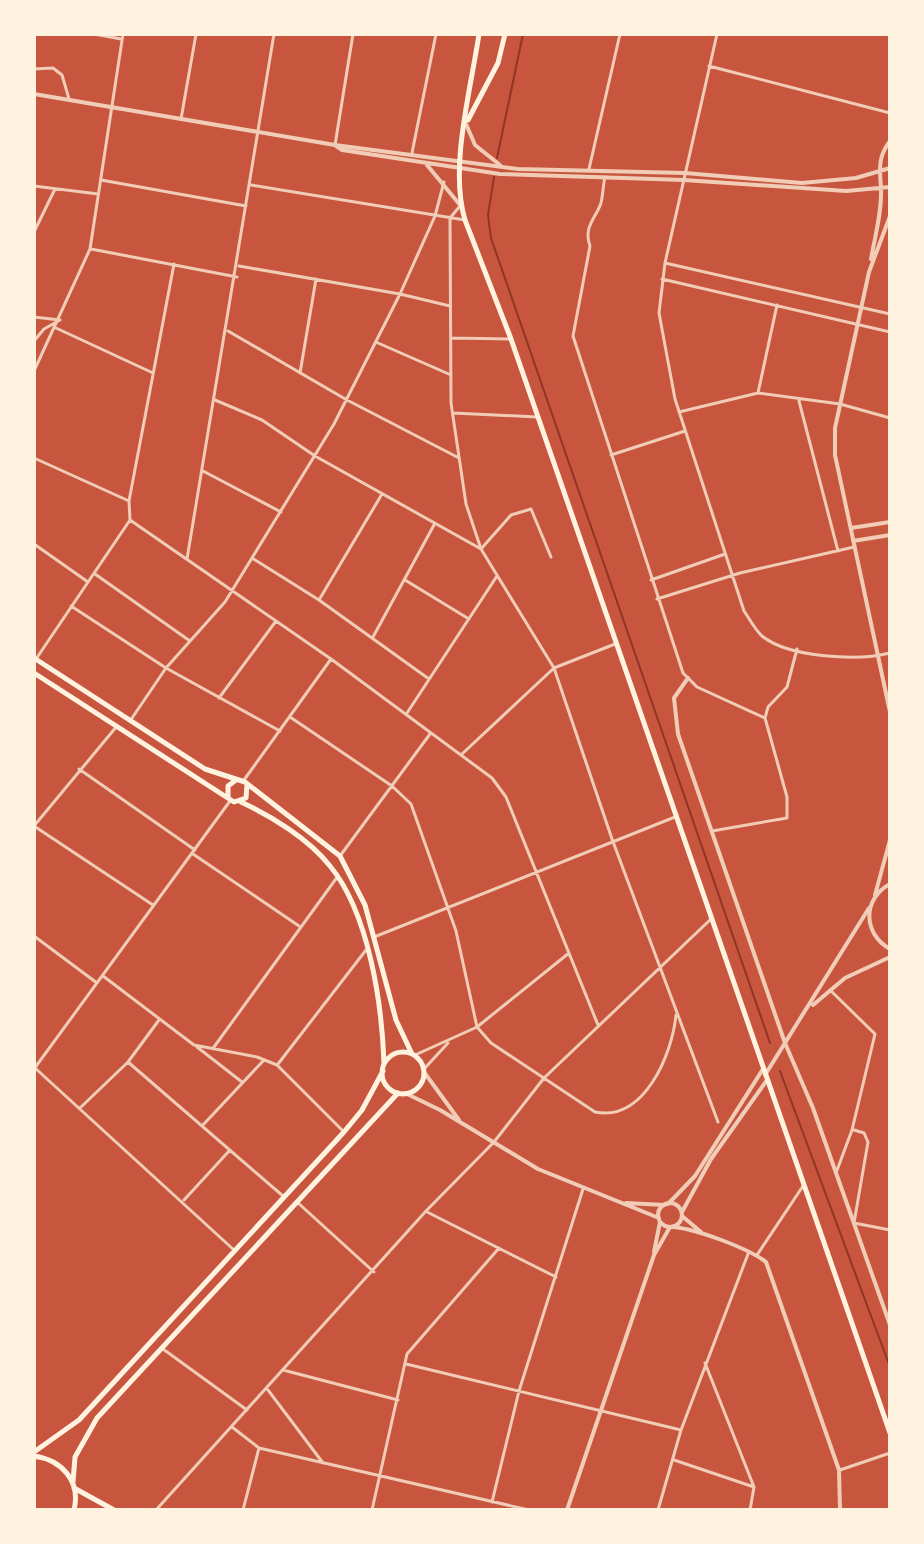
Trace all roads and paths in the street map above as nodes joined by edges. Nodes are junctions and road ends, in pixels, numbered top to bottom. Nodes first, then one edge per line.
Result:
1 (94, 34) edge
2 (196, 34) edge
3 (274, 34) edge
4 (353, 34) edge
5 (436, 34) edge
6 (479, 34) edge
7 (505, 34) edge
8 (620, 34) edge
9 (717, 34) edge
10 (123, 36) edge
11 (709, 66) junction
12 (34, 69) edge
13 (34, 94) edge
14 (69, 99) junction
15 (111, 107) junction
16 (890, 113) edge
17 (181, 119) junction
18 (466, 124) junction
19 (258, 132) junction
20 (890, 141) edge
21 (335, 145) junction
22 (412, 153) junction
23 (426, 163) junction
24 (460, 164) junction
25 (502, 166) junction
26 (890, 168) edge
27 (589, 169) junction
28 (878, 172) junction
29 (685, 173) junction
30 (605, 177) junction
31 (101, 180) junction
32 (684, 180) junction
33 (444, 182) junction
34 (250, 185) junction
35 (34, 186) edge
36 (890, 187) edge
37 (55, 189) junction
38 (881, 189) junction
39 (99, 194) junction
40 (460, 205) junction
41 (247, 206) junction
42 (435, 216) junction
43 (890, 216) edge
44 (450, 218) junction
45 (465, 220) junction
46 (34, 232) edge
47 (90, 249) junction
48 (665, 263) junction
49 (174, 264) junction
50 (239, 266) junction
51 (869, 272) junction
52 (237, 277) junction
53 (316, 279) junction
54 (662, 279) junction
55 (400, 294) junction
56 (777, 305) junction
57 (450, 306) junction
58 (862, 307) junction
59 (890, 314) edge
60 (34, 317) edge
61 (60, 320) junction
62 (858, 325) junction
63 (56, 328) junction
64 (227, 331) junction
65 (890, 332) edge
66 (451, 338) junction
67 (511, 339) junction
68 (34, 341) edge
69 (377, 343) junction
70 (34, 371) edge
71 (153, 373) junction
72 (300, 373) junction
73 (451, 375) junction
74 (758, 393) junction
75 (215, 400) junction
76 (347, 400) junction
77 (799, 401) junction
78 (840, 404) junction
79 (679, 412) junction
80 (453, 413) junction
81 (537, 417) junction
82 (890, 418) edge
83 (685, 431) junction
84 (611, 455) junction
85 (315, 456) junction
86 (34, 458) edge
87 (459, 458) junction
88 (203, 471) junction
89 (382, 494) junction
90 (129, 501) junction
91 (281, 512) junction
92 (130, 520) junction
93 (890, 522) edge
94 (434, 525) junction
95 (851, 528) junction
96 (890, 535) edge
97 (34, 544) edge
98 (854, 544) junction
99 (481, 549) junction
100 (838, 551) junction
101 (725, 554) junction
102 (551, 557) dead end
103 (252, 558) junction
104 (187, 559) junction
105 (94, 573) junction
106 (497, 576) junction
107 (732, 577) junction
108 (405, 580) junction
109 (651, 580) junction
110 (88, 582) junction
111 (233, 590) junction
112 (657, 599) junction
113 (319, 600) junction
114 (71, 606) junction
115 (469, 619) junction
116 (276, 621) junction
117 (373, 637) junction
118 (190, 641) junction
119 (615, 644) junction
120 (797, 649) junction
121 (890, 653) edge
122 (878, 656) junction
123 (35, 658) edge
124 (331, 659) junction
125 (166, 668) junction
126 (554, 668) junction
127 (34, 673) edge
128 (688, 678) junction
129 (429, 679) junction
130 (219, 698) junction
131 (890, 712) edge
132 (406, 714) junction
133 (290, 717) junction
134 (765, 718) junction
135 (130, 721) junction
136 (117, 726) junction
137 (280, 731) junction
138 (431, 732) junction
139 (461, 755) junction
140 (79, 769) junction
141 (242, 782) junction
142 (392, 786) junction
143 (229, 798) junction
144 (241, 802) junction
145 (675, 817) junction
146 (34, 826) edge
147 (712, 831) junction
148 (612, 839) junction
149 (890, 840) edge
150 (194, 852) junction
151 (340, 856) junction
152 (536, 872) junction
153 (338, 876) junction
154 (890, 884) edge
155 (874, 898) junction
156 (154, 906) junction
157 (869, 908) junction
158 (448, 909) junction
159 (711, 919) junction
160 (299, 926) junction
161 (34, 936) edge
162 (374, 937) junction
163 (890, 949) edge
164 (366, 950) junction
165 (569, 953) junction
166 (890, 957) edge
167 (659, 967) junction
168 (103, 976) junction
169 (97, 983) junction
170 (830, 990) junction
171 (808, 1009) junction
172 (676, 1014) junction
173 (159, 1020) junction
174 (598, 1025) junction
175 (477, 1027) junction
176 (451, 1041) junction
177 (785, 1043) junction
178 (194, 1045) junction
179 (214, 1047) junction
180 (414, 1054) junction
181 (264, 1060) junction
182 (128, 1062) junction
183 (277, 1065) junction
184 (384, 1067) junction
185 (35, 1068) edge
186 (424, 1071) junction
187 (765, 1074) junction
188 (544, 1078) junction
189 (242, 1083) junction
190 (401, 1093) junction
191 (80, 1108) junction
192 (461, 1122) junction
193 (718, 1122) dead end
194 (202, 1126) junction
195 (852, 1130) junction
196 (344, 1132) junction
197 (494, 1142) junction
198 (230, 1150) junction
199 (836, 1173) junction
200 (803, 1186) junction
201 (583, 1189) junction
202 (283, 1196) junction
203 (183, 1201) junction
204 (295, 1201) junction
205 (620, 1202) junction
206 (666, 1204) junction
207 (426, 1211) junction
208 (682, 1214) junction
209 (660, 1220) junction
210 (854, 1223) junction
211 (672, 1227) junction
212 (890, 1230) edge
213 (706, 1235) junction
214 (499, 1248) junction
215 (234, 1250) junction
216 (748, 1254) junction
217 (654, 1255) junction
218 (757, 1255) junction
219 (374, 1272) junction
220 (556, 1277) junction
221 (890, 1325) edge
222 (160, 1347) junction
223 (705, 1363) junction
224 (406, 1364) junction
225 (283, 1370) junction
226 (266, 1389) junction
227 (519, 1391) junction
228 (398, 1400) junction
229 (247, 1410) junction
230 (599, 1411) junction
231 (232, 1427) junction
232 (681, 1430) junction
233 (890, 1433) edge
234 (259, 1448) junction
235 (890, 1453) edge
236 (34, 1454) edge
237 (674, 1460) junction
238 (323, 1463) junction
239 (839, 1470) junction
240 (381, 1476) junction
241 (74, 1485) junction
242 (754, 1487) junction
243 (492, 1502) junction
244 (74, 1510) edge
245 (114, 1510) edge
246 (156, 1510) edge
247 (243, 1510) edge
248 (372, 1510) edge
249 (529, 1510) edge
250 (567, 1510) edge
251 (658, 1510) edge
252 (750, 1510) edge
253 (840, 1510) edge

1 - 10 street
2 - 17 street
3 - 19 street
4 - 21 street
5 - 22 street
6 - 18 main road
7 - 18 main road
8 - 27 street
9 - 11 street
10 - 15 street
11 - 16 street
11 - 29 street
12 - 14 street
13 - 14 street
14 - 15 street
15 - 17 street
15 - 31 street
17 - 19 street
18 - 24 main road
18 - 25 street
19 - 21 street
19 - 34 street
20 - 28 street
21 - 22 street
21 - 23 street
22 - 24 street
23 - 24 street
23 - 33 street
24 - 25 street
24 - 30 street
24 - 40 main road
25 - 27 street
26 - 28 street
27 - 29 street
28 - 29 street
28 - 38 street
29 - 32 street
30 - 32 street
30 - 84 street
31 - 39 street
31 - 41 street
32 - 38 street
32 - 48 street
33 - 40 street
33 - 42 street
34 - 41 street
34 - 42 street
35 - 37 street
36 - 38 street
37 - 39 street
37 - 46 street
38 - 51 street
39 - 47 street
40 - 44 street
40 - 45 main road
41 - 50 street
42 - 44 street
42 - 55 street
43 - 51 street
44 - 45 street
44 - 57 street
45 - 67 main road
47 - 49 street
47 - 61 street
48 - 54 street
48 - 58 street
49 - 52 street
49 - 71 street
50 - 52 street
50 - 53 street
51 - 58 street
52 - 64 street
53 - 55 street
53 - 72 street
54 - 56 street
54 - 79 street
55 - 57 street
55 - 69 street
56 - 62 street
56 - 74 street
57 - 66 street
58 - 59 street
58 - 62 street
60 - 61 street
61 - 63 street
61 - 68 street
62 - 65 street
62 - 78 street
63 - 70 street
63 - 71 street
64 - 72 street
64 - 75 street
66 - 67 street
66 - 73 street
67 - 81 main road
69 - 73 street
69 - 76 street
71 - 90 street
72 - 76 street
73 - 80 street
74 - 77 street
74 - 79 street
75 - 85 street
75 - 88 street
76 - 85 street
76 - 87 street
77 - 78 street
77 - 100 street
78 - 82 street
78 - 95 street
79 - 83 street
80 - 81 street
80 - 87 street
81 - 119 main road
83 - 84 street
83 - 101 street
84 - 109 street
85 - 89 street
85 - 91 street
86 - 90 street
87 - 99 street
88 - 91 street
88 - 104 street
89 - 94 street
89 - 113 street
90 - 92 street
91 - 103 street
92 - 104 street
92 - 105 street
93 - 95 street
94 - 99 street
94 - 108 street
95 - 98 street
96 - 98 street
97 - 110 street
98 - 100 street
98 - 122 street
99 - 102 street
99 - 106 street
100 - 107 street
101 - 107 street
101 - 109 street
103 - 111 street
103 - 113 street
104 - 111 street
105 - 110 street
105 - 118 street
106 - 115 street
106 - 126 street
107 - 112 street
107 - 120 street
108 - 115 street
108 - 117 street
109 - 112 street
110 - 114 street
111 - 116 street
111 - 118 street
112 - 128 street
113 - 117 street
114 - 123 street
114 - 125 street
115 - 129 street
116 - 124 street
116 - 130 street
117 - 129 street
118 - 125 street
119 - 126 street
119 - 145 main road
120 - 122 street
120 - 134 street
121 - 122 street
122 - 131 street
123 - 135 main road
124 - 132 street
124 - 133 street
125 - 130 street
125 - 135 street
126 - 139 street
126 - 148 street
127 - 136 main road
128 - 134 street
128 - 147 street
129 - 132 street
130 - 137 street
132 - 138 street
133 - 137 street
133 - 142 street
134 - 147 street
135 - 141 main road
136 - 140 street
136 - 143 main road
137 - 141 street
138 - 139 street
138 - 142 street
139 - 152 street
140 - 146 street
140 - 150 street
141 - 143 main road
141 - 144 main road
141 - 151 main road
142 - 151 street
142 - 158 street
143 - 144 main road
143 - 150 street
144 - 153 main road
145 - 148 street
145 - 159 main road
146 - 156 street
147 - 177 street
148 - 152 street
148 - 167 street
149 - 155 street
150 - 156 street
150 - 160 street
151 - 162 main road
152 - 158 street
152 - 165 street
153 - 160 street
153 - 164 main road
154 - 155 street
155 - 157 street
156 - 168 street
157 - 163 street
157 - 171 street
158 - 162 street
158 - 175 street
159 - 167 street
159 - 187 main road
160 - 179 street
161 - 169 street
162 - 180 main road
164 - 183 street
164 - 184 main road
165 - 174 street
165 - 175 street
166 - 170 street
167 - 172 street
167 - 174 street
168 - 169 street
168 - 173 street
169 - 185 street
170 - 171 street
170 - 195 street
171 - 177 street
172 - 188 street
172 - 193 street
173 - 178 street
173 - 182 street
174 - 188 street
175 - 176 street
175 - 188 street
176 - 180 street
176 - 186 street
177 - 187 street
177 - 199 street
178 - 179 street
178 - 189 street
179 - 181 street
180 - 184 main road
180 - 186 main road
181 - 183 street
181 - 189 street
182 - 191 street
182 - 194 street
183 - 196 street
184 - 190 main road
184 - 196 main road
185 - 191 street
186 - 190 main road
186 - 192 street
187 - 200 main road
187 - 206 street
187 - 208 street
188 - 197 street
189 - 194 street
190 - 192 street
190 - 204 main road
191 - 203 street
192 - 197 street
194 - 198 street
195 - 199 street
195 - 210 street
196 - 202 main road
197 - 201 street
197 - 207 street
198 - 202 street
198 - 203 street
199 - 210 street
200 - 218 street
200 - 233 main road
201 - 205 street
201 - 220 street
202 - 215 main road
203 - 215 street
204 - 219 street
204 - 222 main road
205 - 206 street
205 - 209 street
206 - 208 street
206 - 209 street
207 - 214 street
207 - 219 street
208 - 211 street
208 - 213 street
209 - 211 street
209 - 217 street
210 - 212 street
210 - 221 street
211 - 213 street
211 - 217 street
213 - 216 street
214 - 220 street
214 - 224 street
215 - 236 main road
216 - 218 street
216 - 223 street
217 - 230 street
218 - 239 street
219 - 225 street
220 - 227 street
222 - 229 street
222 - 241 main road
223 - 232 street
223 - 242 street
224 - 227 street
224 - 228 street
225 - 226 street
225 - 228 street
226 - 229 street
226 - 238 street
227 - 230 street
227 - 243 street
228 - 240 street
229 - 231 street
230 - 232 street
230 - 250 street
231 - 234 street
231 - 246 street
232 - 237 street
234 - 238 street
234 - 247 street
235 - 239 street
236 - 241 main road
237 - 242 street
237 - 251 street
238 - 240 street
239 - 253 street
240 - 243 street
240 - 248 street
241 - 244 main road
241 - 245 main road
242 - 252 street
243 - 249 street

